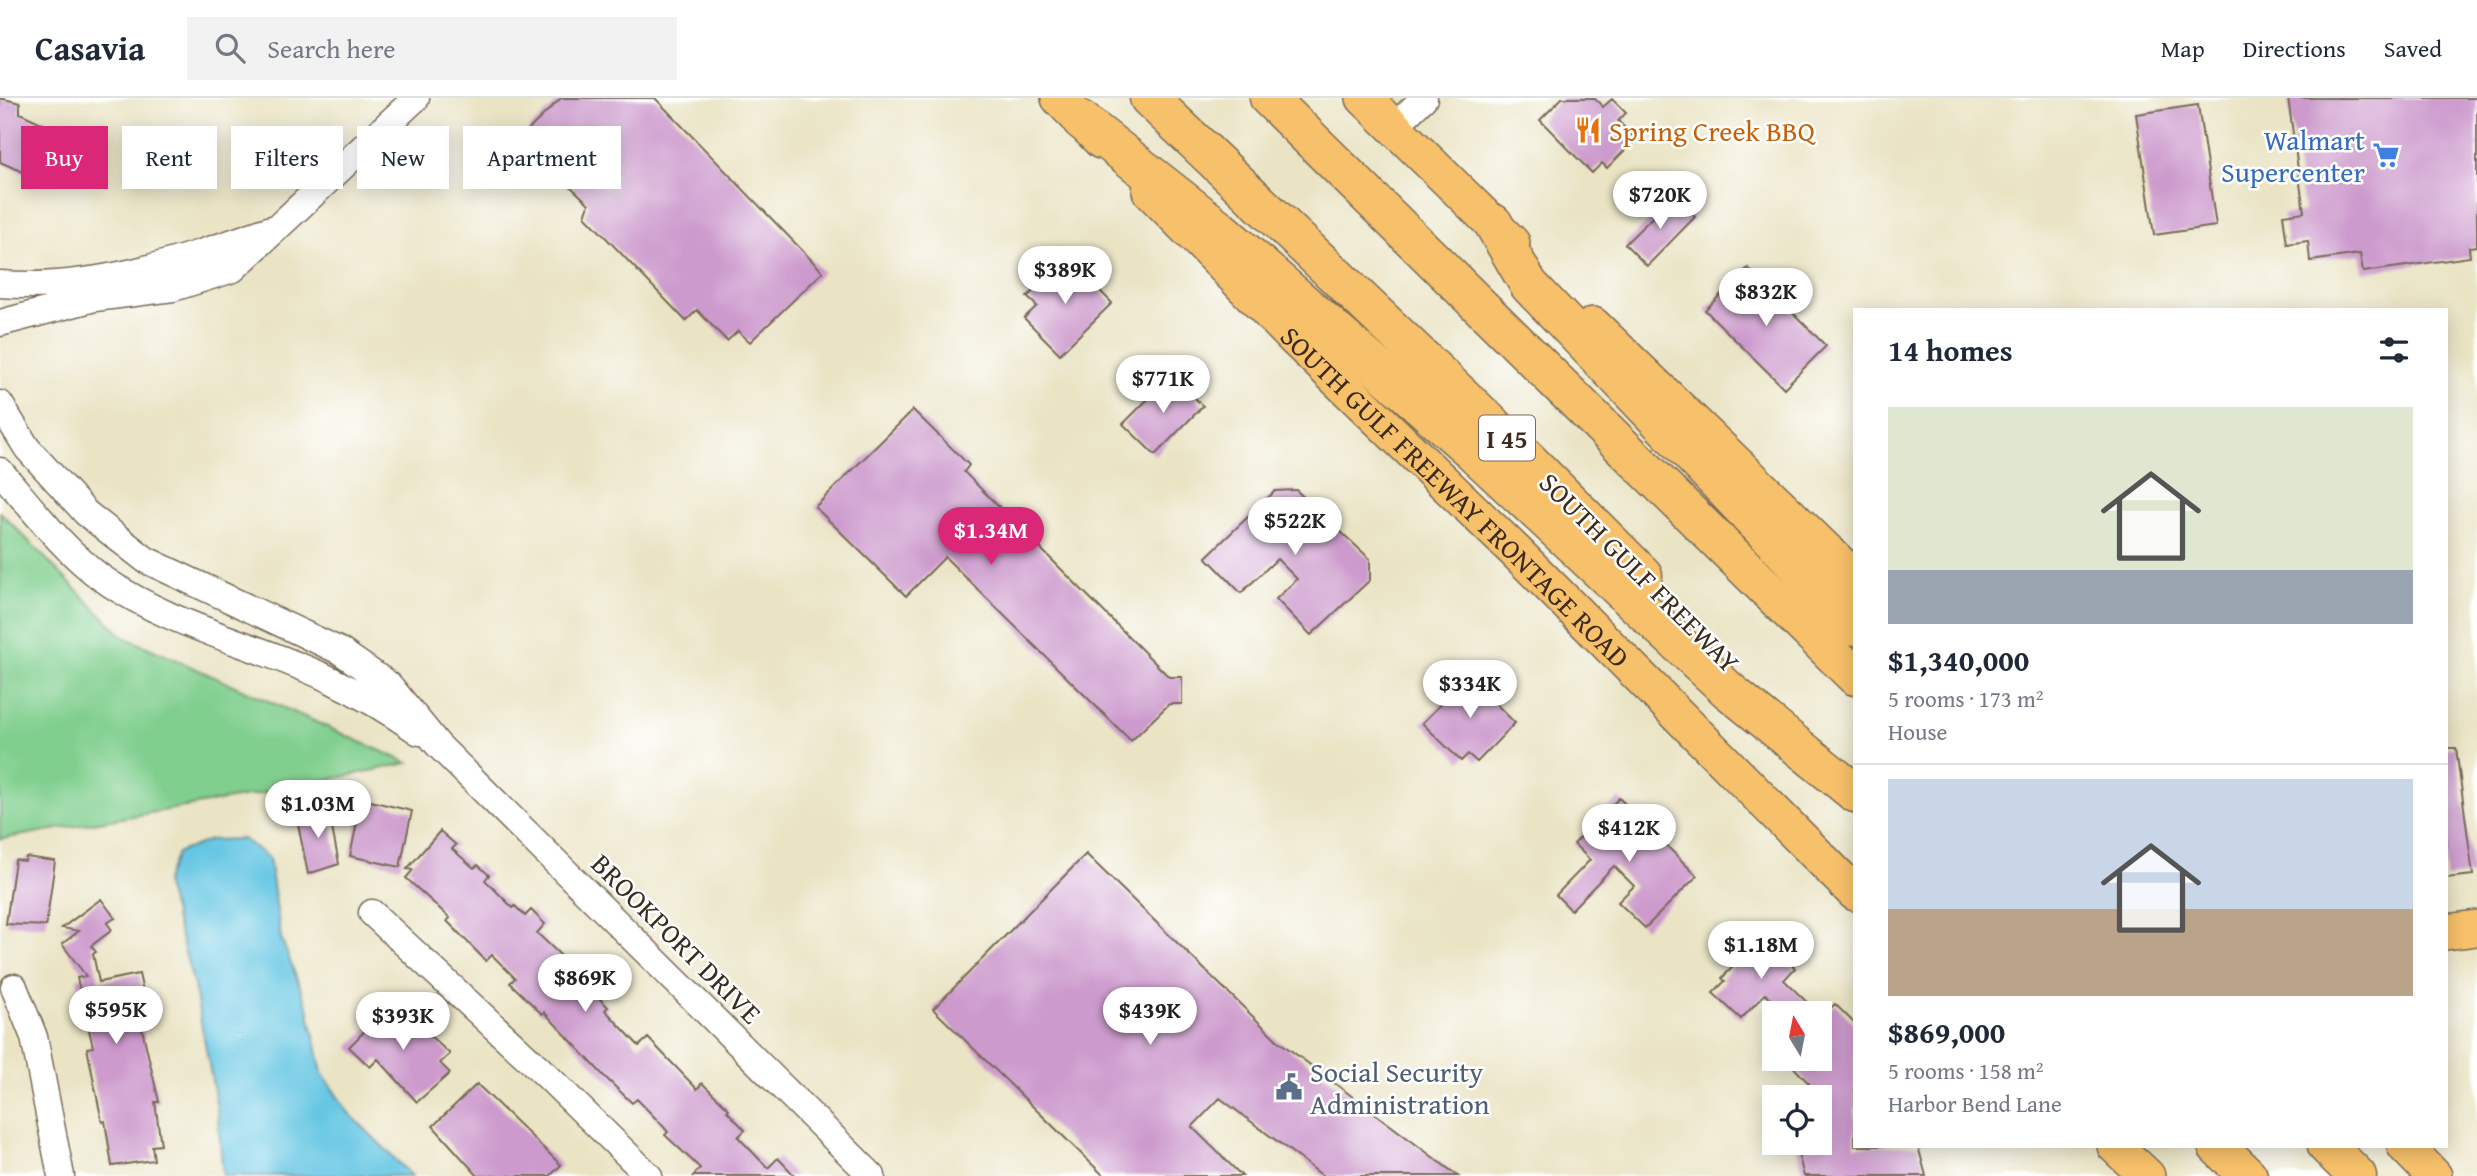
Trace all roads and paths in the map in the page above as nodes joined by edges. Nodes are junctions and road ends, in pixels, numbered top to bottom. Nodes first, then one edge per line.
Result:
1 (416, 98) edge
2 (1149, 98) edge
3 (1269, 98) edge
4 (1364, 98) edge
5 (1424, 98) edge
6 (1070, 109) edge
7 (1394, 127) junction
8 (1493, 223) junction
9 (279, 226) junction
10 (0, 284) edge
11 (0, 323) edge
12 (0, 404) edge
13 (0, 471) edge
14 (1853, 576) edge
15 (1853, 624) edge
16 (1853, 674) edge
17 (438, 745) junction
18 (1853, 789) edge
19 (1853, 789) edge
20 (1853, 891) edge
21 (372, 913) dead end
22 (2477, 928) edge
23 (2448, 932) edge
24 (13, 987) dead end
25 (2219, 1148) edge
26 (2329, 1148) edge
27 (2407, 1148) edge
28 (61, 1176) edge
29 (649, 1176) edge
30 (872, 1176) edge
31 (2248, 1176) edge
32 (2357, 1176) edge
33 (2434, 1176) edge

1 - 9 street
2 - 18 highway, SOUTH GULF FREEWAY / I 45
3 - 16 highway, I 45
4 - 7 main road
5 - 7 street
6 - 19 highway
6 - 20 main road, SOUTH GULF FREEWAY FRONTAGE ROAD
7 - 8 main road
8 - 14 main road
8 - 15 highway
9 - 10 street
9 - 11 street
12 - 17 street, BROOKPORT DRIVE
13 - 17 street, BROOKPORT DRIVE
17 - 30 street, BROOKPORT DRIVE
21 - 29 street
22 - 23 main road
24 - 28 street
25 - 31 highway
26 - 32 highway
27 - 33 main road

